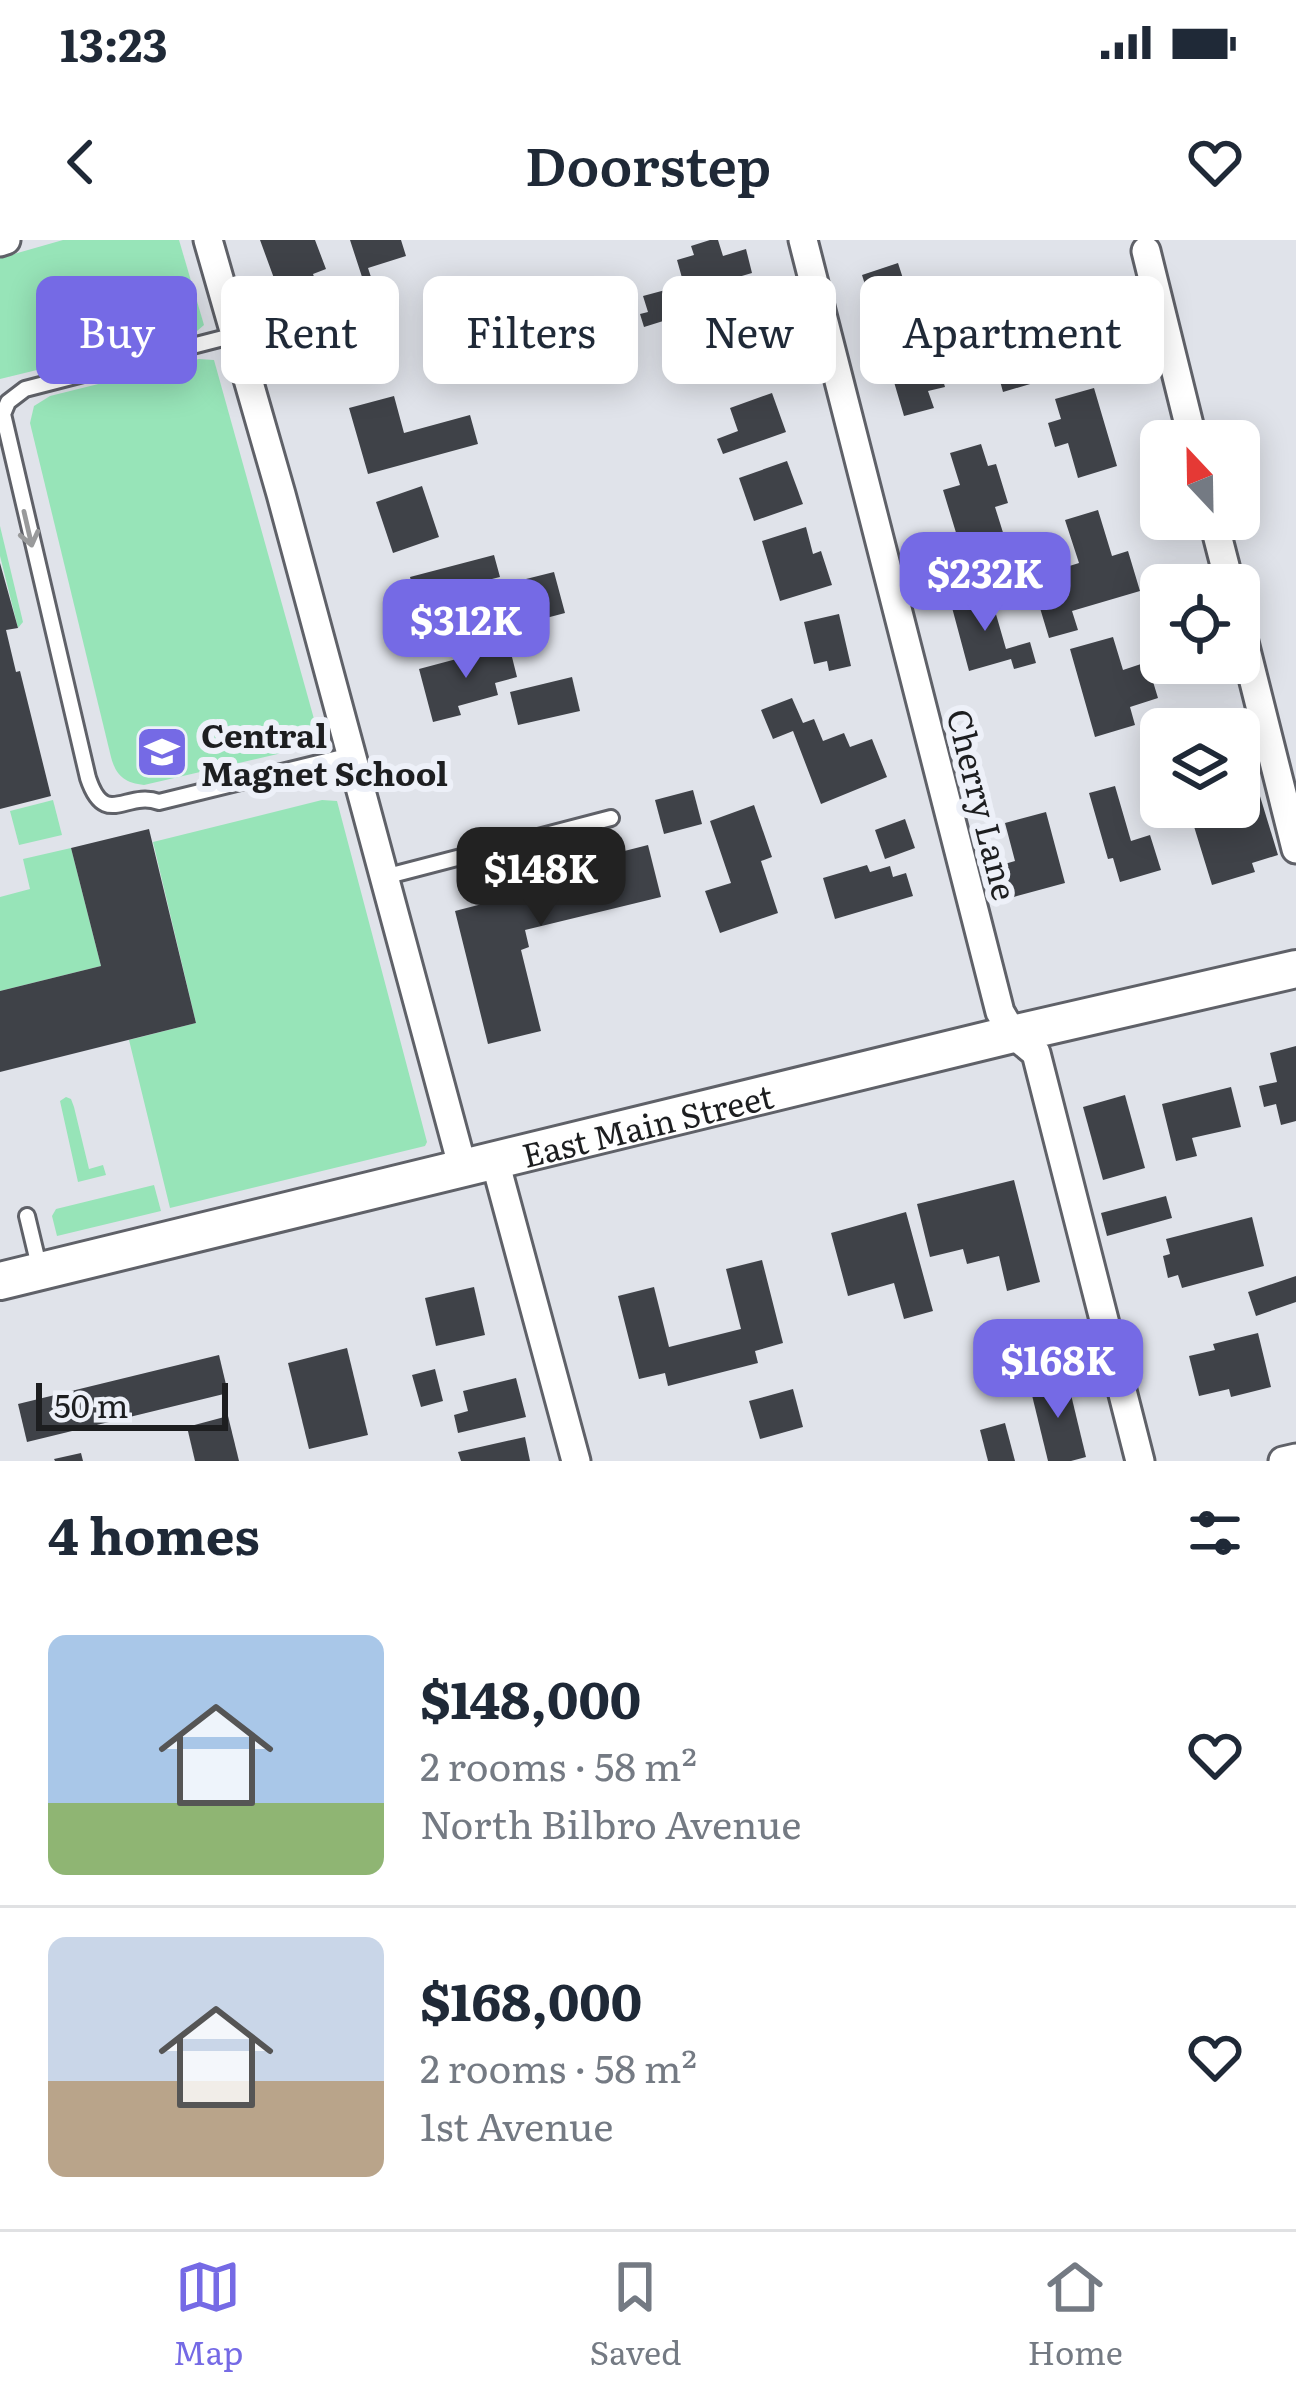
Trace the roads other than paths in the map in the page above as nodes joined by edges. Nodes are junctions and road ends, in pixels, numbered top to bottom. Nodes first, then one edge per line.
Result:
1 (208, 240) edge
2 (803, 240) edge
3 (1146, 251) dead end
4 (221, 286) edge
5 (221, 339) edge
6 (249, 384) edge
7 (1188, 420) edge
8 (1255, 684) edge
9 (351, 755) junction
10 (611, 818) dead end
11 (1296, 849) edge
12 (384, 877) junction
13 (1296, 969) edge
14 (1013, 1034) junction
15 (479, 1165) junction
16 (27, 1216) dead end
17 (40, 1271) junction
18 (0, 1282) edge
19 (1296, 1458) edge
20 (576, 1461) edge
21 (1140, 1461) edge
22 (1283, 1461) edge

1 - 4 street
2 - 14 street, Cherry Lane
3 - 7 street
5 -> 9 lane
6 - 9 street
8 - 11 street
9 - 12 street
10 - 12 lane
12 - 15 street
13 - 14 street, East Main Street
14 - 15 street, East Main Street
14 - 21 street, Cherry Lane
15 - 17 street, East Main Street
15 - 20 street
16 - 17 lane
17 - 18 street, East Main Street
19 - 22 street

